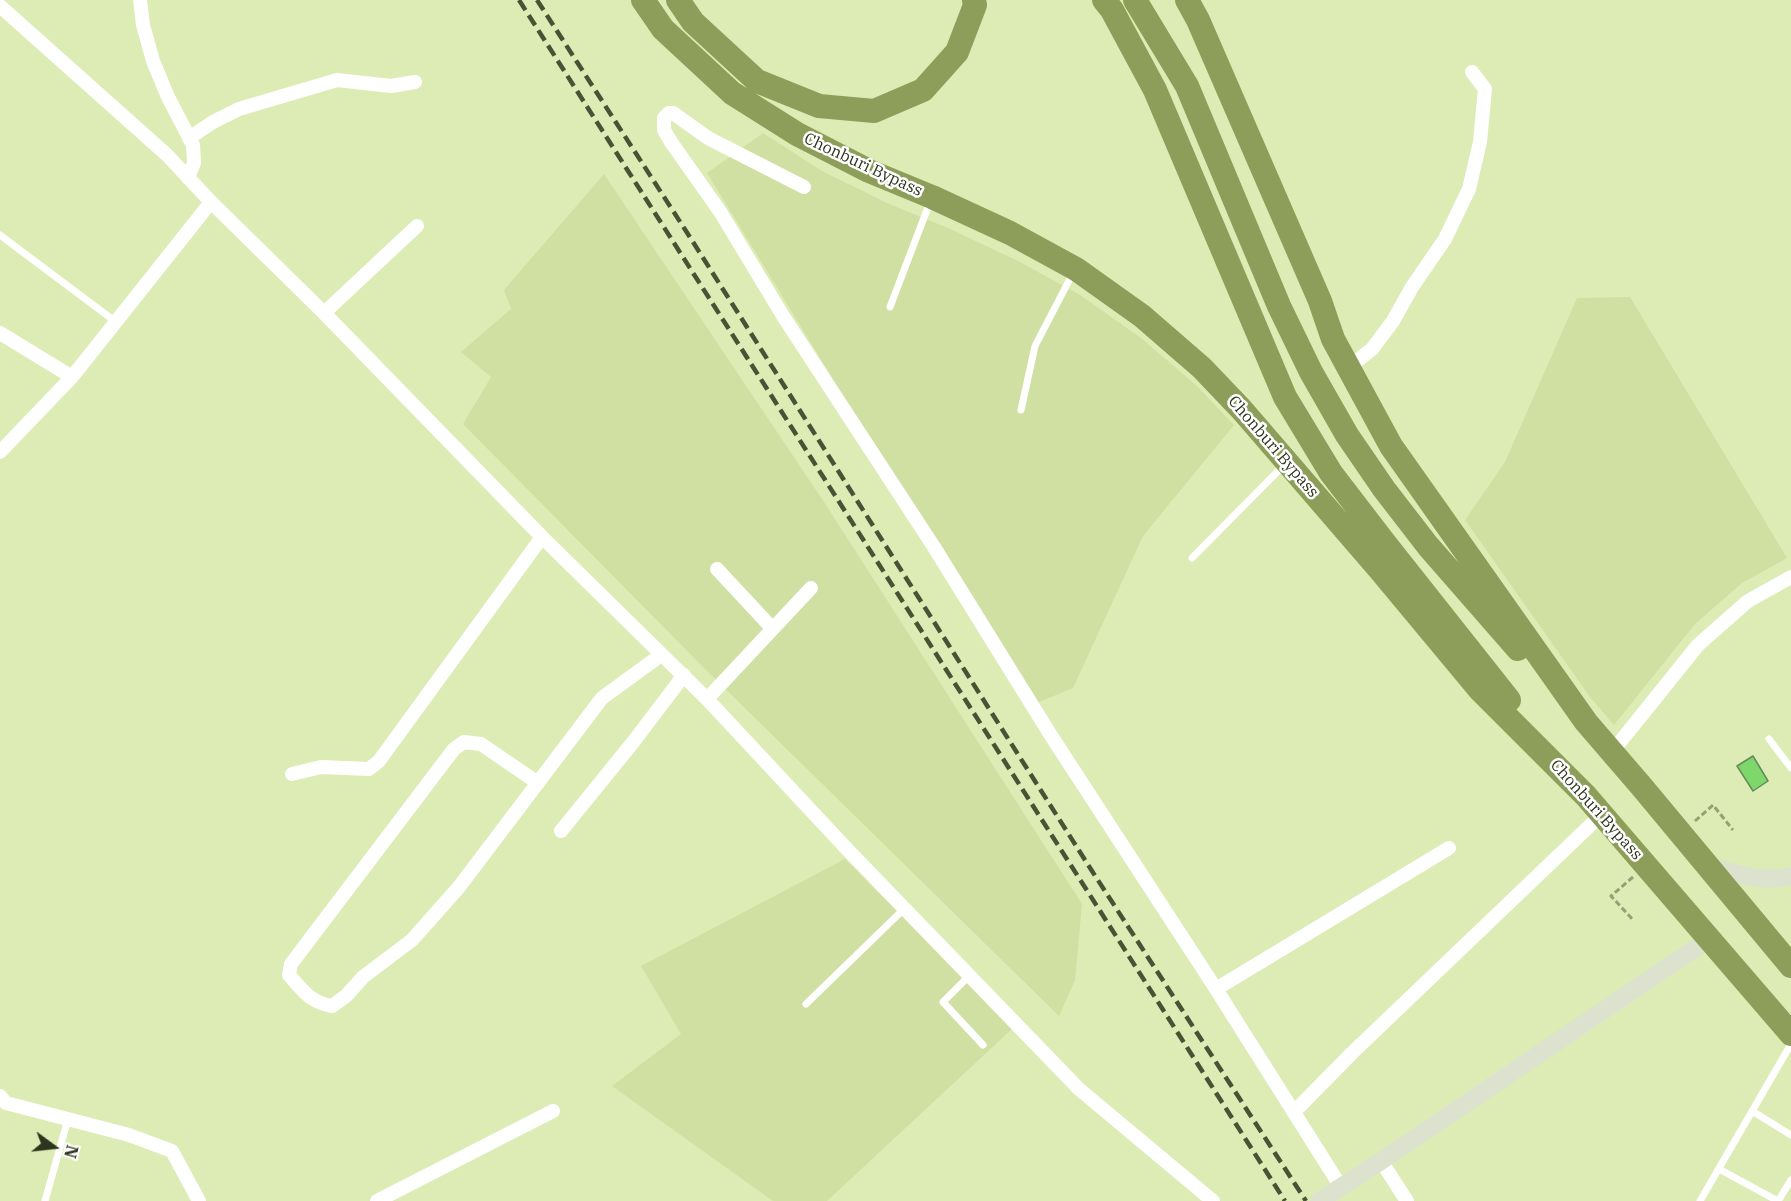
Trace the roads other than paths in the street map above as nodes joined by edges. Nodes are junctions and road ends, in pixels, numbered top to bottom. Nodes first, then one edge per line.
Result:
1 (140, 0) edge
2 (643, 0) edge
3 (678, 0) edge
4 (974, 0) edge
5 (1104, 0) edge
6 (1135, 0) edge
7 (1186, 0) edge
8 (0, 6) edge
9 (1472, 72) dead end
10 (415, 82) dead end
11 (189, 138) junction
12 (188, 178) junction
13 (804, 187) dead end
14 (933, 196) junction
15 (211, 202) junction
16 (417, 226) dead end
17 (0, 235) edge
18 (1076, 269) junction
19 (890, 307) dead end
20 (324, 313) junction
21 (116, 322) junction
22 (0, 333) edge
23 (1348, 368) junction
24 (72, 377) junction
25 (1021, 410) dead end
26 (0, 452) edge
27 (1287, 463) junction
28 (542, 537) junction
29 (1192, 558) dead end
30 (717, 569) dead end
31 (1791, 577) edge
32 (811, 588) dead end
33 (772, 628) junction
34 (661, 655) junction
35 (684, 675) junction
36 (707, 699) junction
37 (1586, 722) junction
38 (1768, 739) dead end
39 (1612, 752) junction
40 (1791, 768) edge
41 (292, 774) dead end
42 (538, 783) junction
43 (1586, 796) junction
44 (1602, 814) junction
45 (561, 831) dead end
46 (1449, 848) dead end
47 (1708, 866) junction
48 (1791, 876) edge
49 (905, 908) junction
50 (1709, 939) junction
51 (1791, 966) edge
52 (970, 975) junction
53 (1216, 989) junction
54 (806, 1004) dead end
55 (1791, 1034) edge
56 (1791, 1044) edge
57 (983, 1045) dead end
58 (0, 1096) edge
59 (553, 1111) dead end
60 (1752, 1111) junction
61 (1294, 1113) junction
62 (68, 1119) junction
63 (1791, 1135) edge
64 (1381, 1161) junction
65 (1719, 1169) junction
66 (1791, 1180) edge
67 (1341, 1186) junction
68 (45, 1201) edge
69 (199, 1201) edge
70 (377, 1201) edge
71 (1213, 1201) edge
72 (1319, 1201) edge
73 (1407, 1201) edge
74 (1700, 1201) edge

1 - 11 street
2 - 14 highway, Chonburi Bypass
3 - 4 highway
5 - 43 highway
6 - 37 highway
7 - 23 highway
8 - 12 street
9 - 23 street
10 - 11 street
11 - 12 street
12 - 15 street
13 - 53 street
14 - 18 highway, Chonburi Bypass
14 - 19 lane
15 - 20 street
15 - 21 street
16 - 20 street
17 - 21 lane
18 - 25 lane
18 - 27 highway, Chonburi Bypass
20 - 28 street
21 - 24 street
22 - 24 street
23 - 37 highway
24 - 26 street
27 - 29 lane
27 - 43 highway, Chonburi Bypass
28 - 34 street
28 - 41 street
30 - 33 street
31 - 39 street
32 - 33 street
33 - 36 street
34 - 35 street
34 - 42 street
35 - 36 street
35 - 45 street
36 - 49 street
37 - 39 highway
38 - 40 lane
39 - 47 highway
42 - 42 street
43 - 44 highway, Chonburi Bypass
44 - 50 highway, Chonburi Bypass
44 - 61 street
46 - 53 street
47 - 48 street
47 - 51 highway
49 - 52 street
49 - 54 lane
50 - 55 highway, Chonburi Bypass
50 - 64 street
52 - 57 lane
52 - 71 street
53 - 61 street
56 - 60 lane
58 - 62 street
59 - 70 street
60 - 63 lane
60 - 65 lane
61 - 67 street
62 - 68 lane
62 - 69 street
64 - 67 street
64 - 73 street
65 - 66 lane
65 - 74 lane
67 - 72 street

